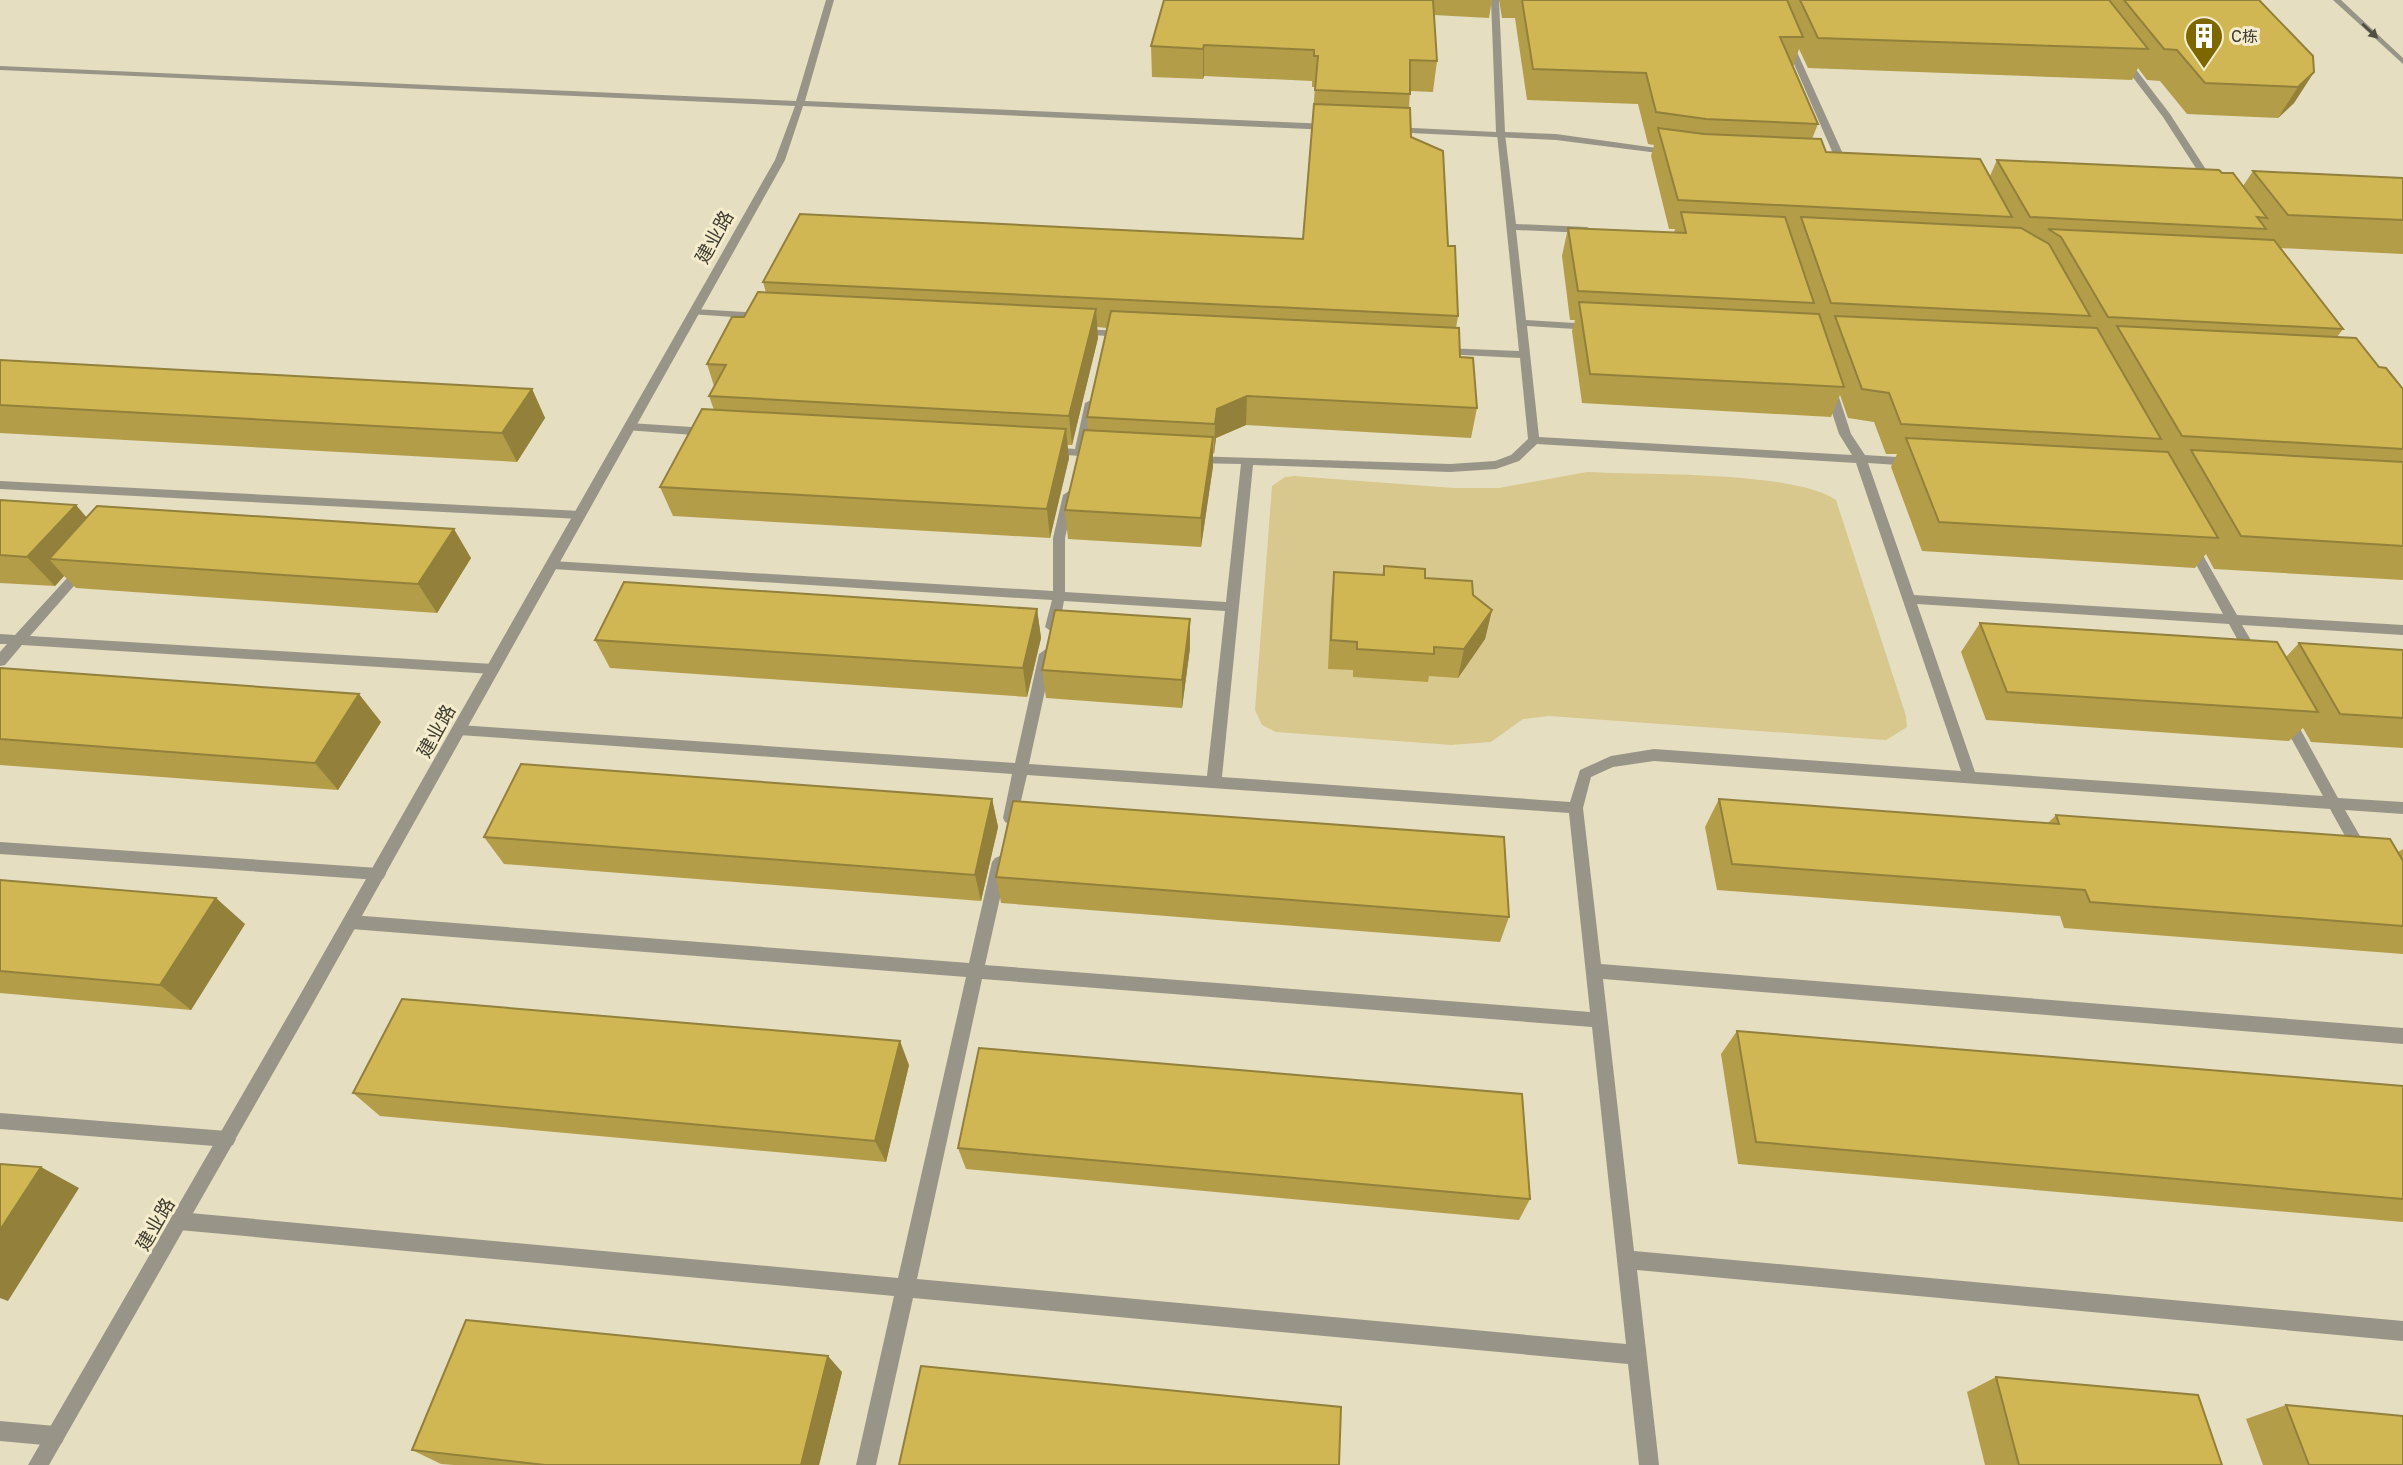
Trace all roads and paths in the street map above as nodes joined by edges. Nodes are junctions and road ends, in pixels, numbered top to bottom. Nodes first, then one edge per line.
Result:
1 (830, 0) edge
2 (1496, 0) edge
3 (2337, 0) edge
4 (1781, 25) edge
5 (2119, 53) edge
6 (2403, 62) edge
7 (0, 68) edge
8 (800, 104) junction
9 (1336, 127) edge
10 (1378, 129) edge
11 (1501, 134) junction
12 (1683, 155) edge
13 (1833, 164) edge
14 (1843, 165) junction
15 (1857, 165) edge
16 (2195, 181) edge
17 (2208, 181) junction
18 (2219, 187) edge
19 (1512, 227) junction
20 (1605, 231) edge
21 (694, 312) junction
22 (777, 316) edge
23 (1522, 323) junction
24 (1605, 327) edge
25 (1065, 331) edge
26 (1135, 335) edge
27 (1428, 350) edge
28 (1525, 355) junction
29 (1825, 374) edge
30 (1094, 387) edge
31 (629, 428) junction
32 (725, 433) edge
33 (1534, 440) junction
34 (1038, 451) edge
35 (1107, 455) edge
36 (1177, 458) edge
37 (1861, 459) junction
38 (1247, 463) junction
39 (1931, 463) edge
40 (1076, 465) junction
41 (0, 485) edge
42 (580, 515) junction
43 (2186, 536) edge
44 (88, 562) edge
45 (552, 565) junction
46 (1059, 597) junction
47 (1909, 599) junction
48 (1232, 607) junction
49 (2233, 620) junction
50 (2403, 631) edge
51 (0, 639) edge
52 (18, 640) junction
53 (0, 661) edge
54 (493, 669) junction
55 (2260, 669) edge
56 (2280, 705) edge
57 (459, 730) junction
58 (1021, 769) junction
59 (1970, 777) junction
60 (1214, 783) junction
61 (2334, 803) junction
62 (1576, 808) junction
63 (2403, 808) edge
64 (0, 848) edge
65 (2365, 860) edge
66 (378, 874) junction
67 (351, 922) junction
68 (976, 971) junction
69 (1594, 971) junction
70 (1600, 1020) junction
71 (2403, 1036) edge
72 (0, 1121) edge
73 (227, 1139) junction
74 (179, 1221) junction
75 (1627, 1260) junction
76 (905, 1288) junction
77 (2403, 1331) edge
78 (1637, 1355) junction
79 (0, 1431) edge
80 (55, 1436) junction
81 (38, 1465) edge
82 (866, 1465) edge
83 (1649, 1465) edge

1 - 8 street, 建业路
2 - 11 street
3 -> 6 street
4 - 14 street
5 - 17 street
7 - 8 street
8 - 9 street
8 - 21 street, 建业路
10 - 11 street
11 - 12 street
11 - 19 street
13 - 14 street
14 - 15 street
16 - 17 street
17 - 18 street
19 - 20 street
19 - 23 street
21 - 22 street
21 - 31 street, 建业路
23 - 24 street
23 - 28 street
25 - 26 street
27 - 28 street
28 - 33 street
29 - 37 street
30 - 40 street
31 - 32 street
31 - 42 street, 建业路
33 - 37 street
33 - 38 street
34 - 40 street
35 - 40 street
36 - 38 street
37 - 39 street
37 - 47 street
38 - 48 street
40 - 46 street
41 - 42 street
42 - 45 street, 建业路
43 - 49 street
44 - 52 street
45 - 46 street
45 - 54 street, 建业路
46 - 48 street
46 - 58 street
47 - 49 street
47 - 59 street
48 - 60 street
49 - 50 street
49 - 55 street
51 - 52 street
52 - 53 street
52 - 54 street
54 - 57 street, 建业路
56 - 61 street
57 - 58 street
57 - 66 street, 建业路
58 - 60 street
58 - 68 street
59 - 61 street
59 - 62 street
60 - 62 street
61 - 63 street
61 - 65 street
62 - 69 street
64 - 66 street
66 - 67 street, 建业路
67 - 68 street
67 - 73 street, 建业路
68 - 70 street
68 - 76 street
69 - 70 street
69 - 71 street
70 - 75 street
72 - 73 street
73 - 74 street, 建业路
74 - 76 street
74 - 80 street, 建业路
75 - 77 street
75 - 78 street
76 - 78 street
76 - 82 street
78 - 83 street
79 - 80 street
80 - 81 street, 建业路

